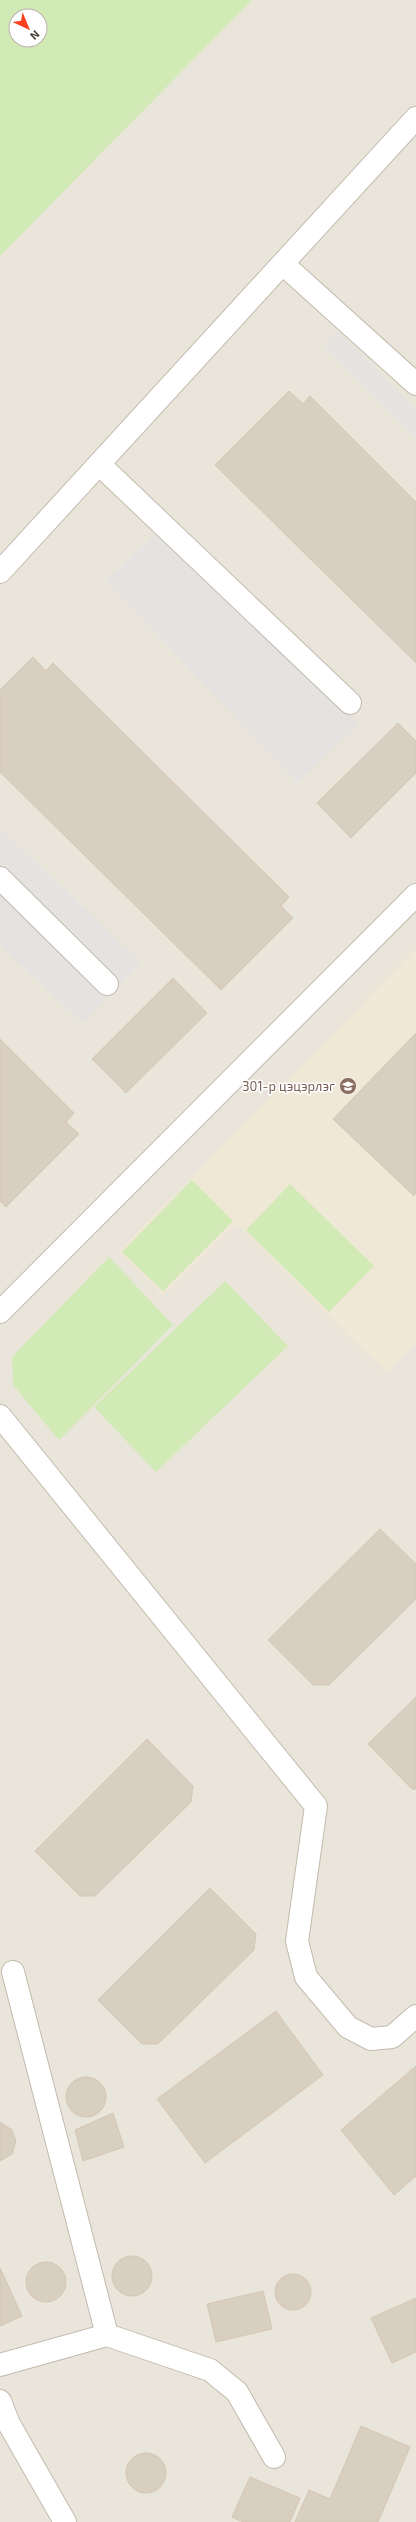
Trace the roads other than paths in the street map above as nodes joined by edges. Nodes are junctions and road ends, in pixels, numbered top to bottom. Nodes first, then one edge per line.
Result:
1 (416, 118) edge
2 (283, 264) junction
3 (416, 384) edge
4 (99, 464) junction
5 (0, 572) edge
6 (350, 703) dead end
7 (0, 878) edge
8 (416, 895) edge
9 (107, 984) dead end
10 (0, 1312) edge
11 (0, 1416) edge
12 (13, 1972) dead end
13 (416, 2016) edge
14 (107, 2335) junction
15 (0, 2365) edge
16 (0, 2401) edge
17 (274, 2457) dead end
18 (65, 2522) edge

1 - 2 street
2 - 3 street
2 - 4 street
4 - 5 street
4 - 6 street
7 - 9 street
8 - 10 street
11 - 13 street
12 - 14 street
14 - 15 street
14 - 17 street
16 - 18 street

